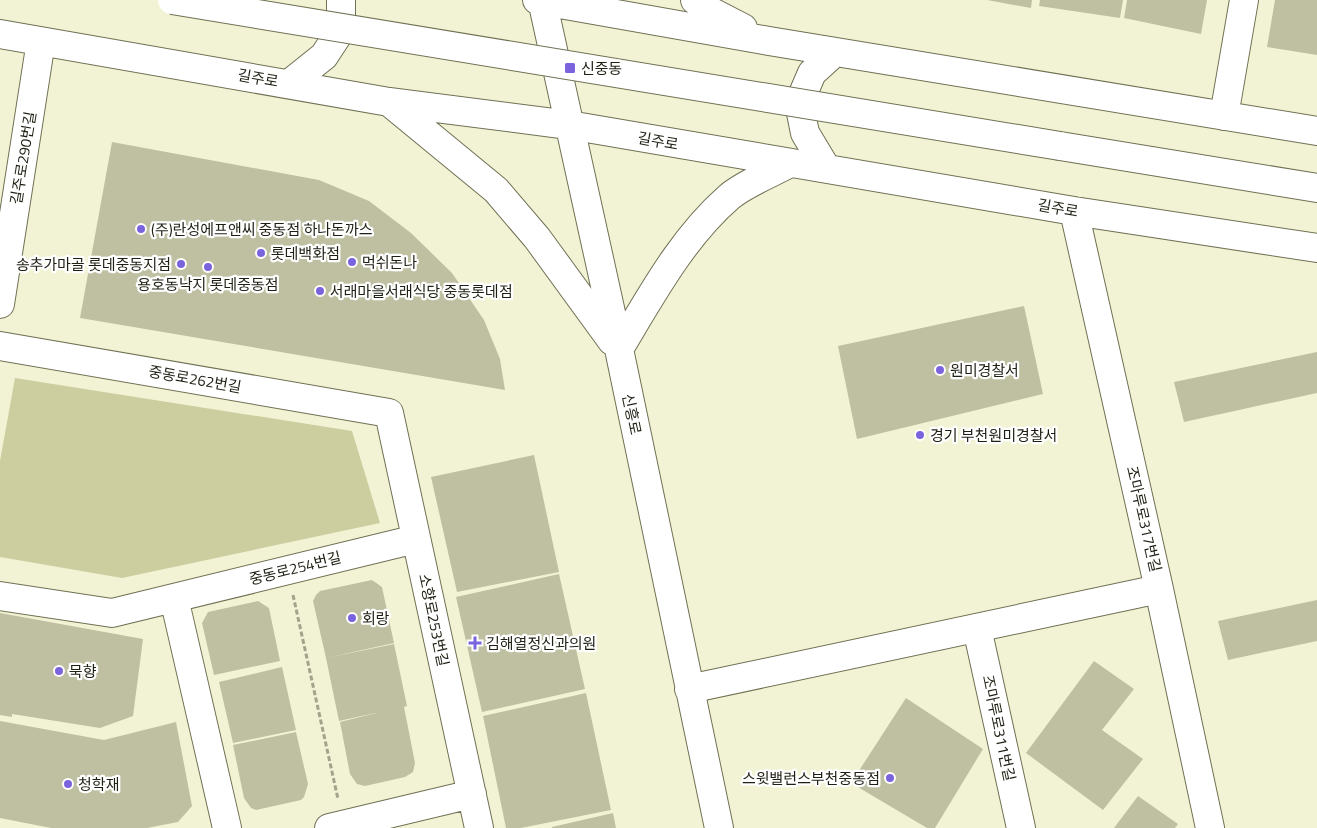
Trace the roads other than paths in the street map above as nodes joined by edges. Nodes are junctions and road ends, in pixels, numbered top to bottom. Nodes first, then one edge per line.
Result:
1 (172, 0) edge
2 (341, 0) edge
3 (538, 0) edge
4 (542, 0) edge
5 (695, 0) edge
6 (1244, 0) edge
7 (0, 34) edge
8 (41, 41) junction
9 (769, 41) junction
10 (835, 52) junction
11 (289, 84) junction
12 (389, 102) junction
13 (1224, 116) junction
14 (569, 125) junction
15 (1317, 131) edge
16 (790, 163) junction
17 (826, 168) junction
18 (1317, 188) edge
19 (1074, 211) junction
20 (1317, 248) edge
21 (0, 304) edge
22 (0, 346) edge
23 (619, 349) junction
24 (389, 413) joint
25 (416, 539) junction
26 (1159, 589) junction
27 (0, 596) edge
28 (174, 598) junction
29 (977, 628) junction
30 (689, 689) junction
31 (472, 794) junction
32 (339, 827) edge
33 (227, 828) edge
34 (479, 828) edge
35 (719, 828) edge
36 (1021, 828) edge
37 (1210, 828) edge

1 - 18 street, bridge
2 - 11 street
3 - 4 street
4 - 9 street
4 - 14 street, 신흥로
5 - 9 street
6 - 13 street
7 - 8 street, 길주로
8 - 11 street, 길주로
8 - 21 street, 길주로290번길
9 - 10 street
10 - 13 street
10 - 17 street
11 - 12 street, 길주로
12 - 14 street, 길주로
12 - 23 street
13 - 15 street
14 - 16 street, 길주로
14 - 23 street, 신흥로
16 - 17 street, 길주로
16 - 23 street
17 - 19 street, 길주로
19 - 20 street, 길주로
19 - 26 street, 조마루로317번길
22 - 24 street, 중동로262번길
23 - 30 street, 신흥로
24 - 25 street, 소향로253번길
25 - 28 street, 중동로254번길
25 - 31 street, 소향로253번길
26 - 29 street
26 - 37 street, 조마루로317번길
27 - 28 street, 중동로254번길
28 - 33 street
29 - 30 street
29 - 36 street, 조마루로311번길
30 - 35 street, 신흥로
31 - 32 street
31 - 34 street, 소향로253번길

